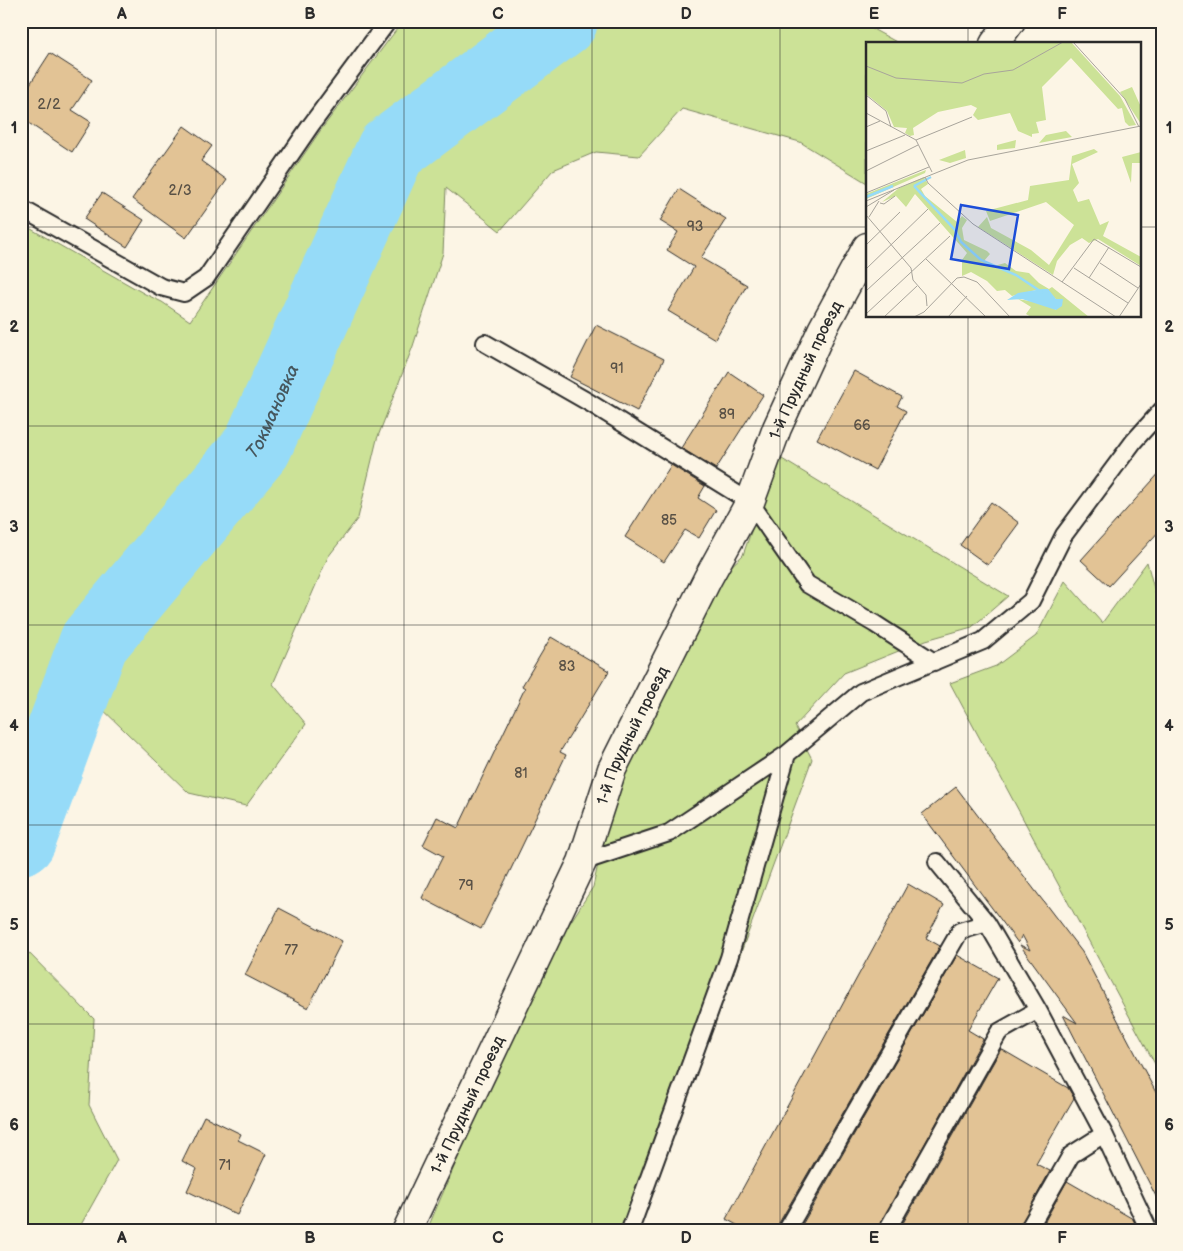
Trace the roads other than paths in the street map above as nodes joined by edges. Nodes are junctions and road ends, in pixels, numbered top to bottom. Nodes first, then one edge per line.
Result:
1 (388, 21) edge
2 (1011, 21) edge
3 (995, 42) edge
4 (21, 212) edge
5 (866, 249) edge
6 (485, 343) dead end
7 (1162, 410) edge
8 (750, 502) junction
9 (934, 662) junction
10 (787, 754) junction
11 (582, 862) junction
12 (937, 862) dead end
13 (987, 923) junction
14 (1038, 1010) junction
15 (1104, 1134) junction
16 (788, 1228) dead end
17 (407, 1230) edge
18 (630, 1230) edge
19 (887, 1230) edge
20 (1028, 1230) edge
21 (1149, 1230) edge

1 - 4 lane
2 - 3 street
5 - 8 street, 1-й Прудный проезд
6 - 8 lane
7 - 9 lane
8 - 9 lane
8 - 11 street, 1-й Прудный проезд
9 - 10 lane
10 - 11 lane
10 - 18 lane
11 - 17 street, 1-й Прудный проезд
12 - 13 lane
13 - 14 lane
13 - 16 lane
14 - 15 lane
14 - 19 lane
15 - 20 lane
15 - 21 lane

